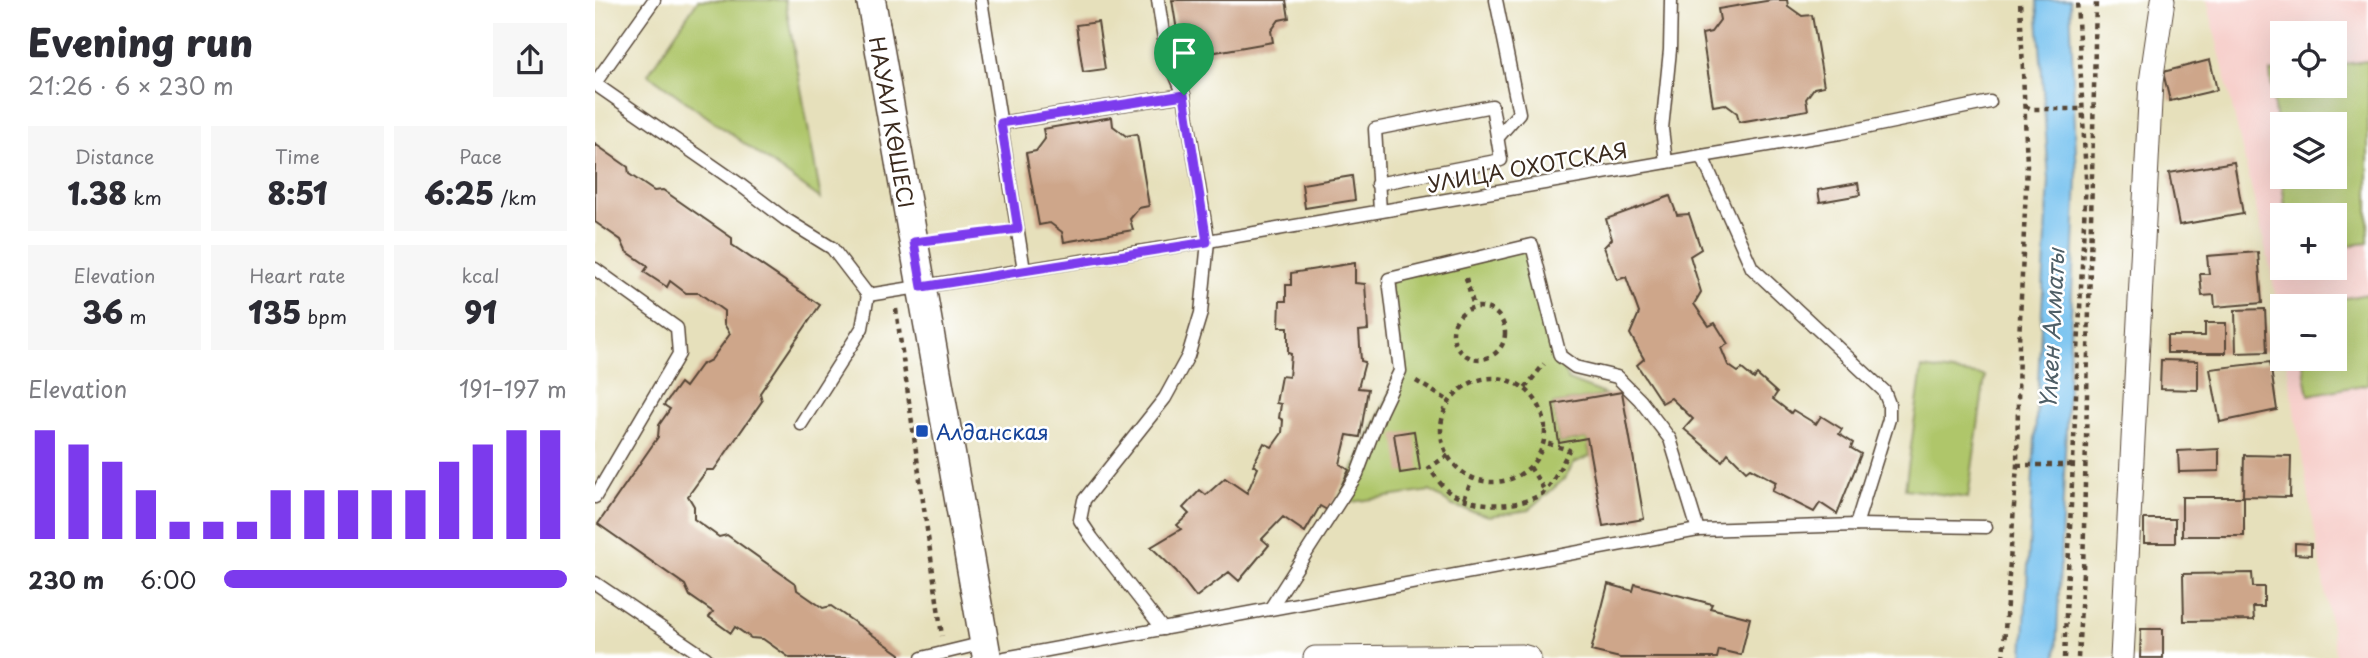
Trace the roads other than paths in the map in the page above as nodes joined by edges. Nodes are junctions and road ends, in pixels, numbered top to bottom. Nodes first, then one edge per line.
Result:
1 (654, 0) edge
2 (871, 0) edge
3 (981, 0) edge
4 (1158, 0) edge
5 (1496, 0) edge
6 (1671, 0) edge
7 (2163, 0) edge
8 (595, 83) edge
9 (1184, 95) junction
10 (1990, 102) dead end
11 (1001, 123) junction
12 (1498, 137) junction
13 (1702, 156) junction
14 (1666, 162) junction
15 (1377, 184) junction
16 (1380, 211) junction
17 (1207, 242) junction
18 (595, 269) edge
19 (1024, 270) junction
20 (922, 287) junction
21 (868, 296) junction
22 (800, 424) dead end
23 (595, 497) edge
24 (1856, 525) junction
25 (1986, 527) dead end
26 (1698, 530) junction
27 (595, 583) edge
28 (1270, 609) junction
29 (1163, 629) junction
30 (992, 653) edge
31 (706, 658) edge
32 (922, 658) edge
33 (1318, 658) edge
34 (1530, 658) edge
35 (2122, 658) edge

1 - 8 lane
2 - 20 street, НАУАИ КӨШЕСІ
3 - 11 lane
4 - 9 lane
5 - 12 lane
6 - 14 lane
7 - 35 street
8 - 21 lane
9 - 11 lane
9 - 17 lane
10 - 13 lane, УЛИЦА ОХОТСКАЯ
11 - 19 lane
12 - 15 lane
12 - 15 lane
13 - 14 lane, УЛИЦА ОХОТСКАЯ
13 - 24 lane
14 - 16 lane, УЛИЦА ОХОТСКАЯ
15 - 16 lane
16 - 17 lane, УЛИЦА ОХОТСКАЯ
17 - 19 lane, УЛИЦА ОХОТСКАЯ
17 - 29 lane
18 - 23 lane
19 - 20 lane, УЛИЦА ОХОТСКАЯ
20 - 21 lane, УЛИЦА ОХОТСКАЯ
20 - 30 street, НАУАИ КӨШЕСІ
21 - 22 lane
24 - 25 lane
24 - 26 lane
26 - 28 lane
26 - 28 lane
27 - 31 lane
28 - 29 lane
29 - 30 lane
30 - 32 lane
33 - 34 street

